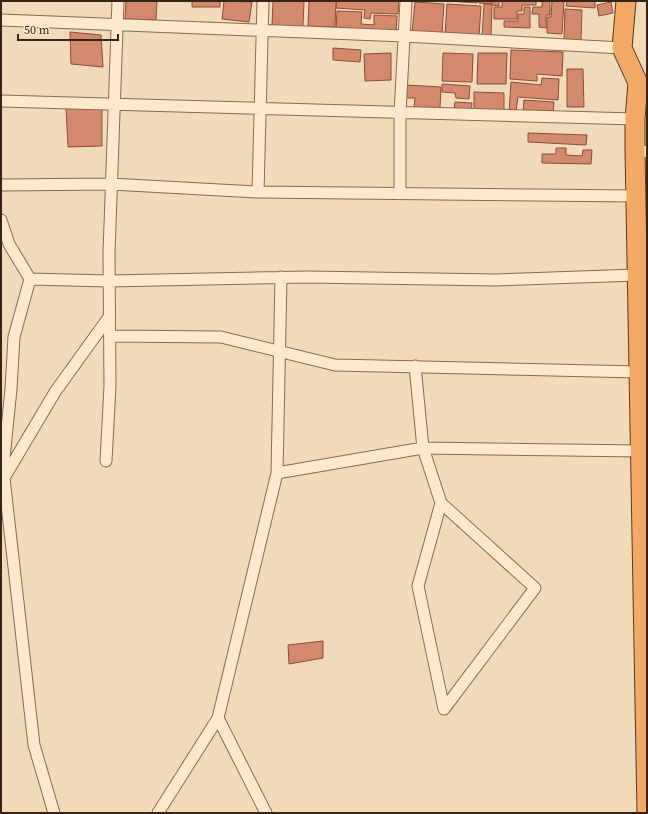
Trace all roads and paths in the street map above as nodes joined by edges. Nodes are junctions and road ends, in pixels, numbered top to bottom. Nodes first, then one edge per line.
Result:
1 (118, 1) edge
2 (263, 1) edge
3 (406, 1) edge
4 (626, 1) edge
5 (1, 20) edge
6 (117, 24) junction
7 (263, 30) junction
8 (404, 36) junction
9 (622, 48) junction
10 (643, 84) edge
11 (1, 101) edge
12 (114, 103) junction
13 (260, 107) junction
14 (400, 113) junction
15 (635, 120) junction
16 (641, 150) edge
17 (111, 184) junction
18 (1, 185) edge
19 (258, 192) junction
20 (400, 194) junction
21 (636, 196) junction
22 (1, 220) edge
23 (642, 230) edge
24 (637, 275) junction
25 (281, 277) junction
26 (30, 279) junction
27 (109, 281) junction
28 (643, 314) edge
29 (110, 317) junction
30 (110, 336) junction
31 (280, 352) junction
32 (415, 366) junction
33 (639, 372) junction
34 (644, 413) edge
35 (423, 448) junction
36 (641, 451) junction
37 (106, 461) dead end
38 (3, 470) edge
39 (277, 473) junction
40 (441, 503) junction
41 (218, 718) junction
42 (647, 762) edge
43 (54, 813) edge
44 (158, 813) edge
45 (266, 813) edge
46 (647, 813) edge

1 - 6 street
2 - 7 street
3 - 8 street
4 - 9 highway
5 - 6 street
6 - 7 street
6 - 12 street
7 - 8 street
7 - 13 street
8 - 9 street
8 - 14 street
9 - 10 highway
10 - 15 highway
11 - 12 street
12 - 13 street
12 - 17 street
13 - 14 street
13 - 19 street
14 - 15 street
14 - 20 street
15 - 16 highway
16 - 21 highway
17 - 18 street
17 - 19 street
17 - 27 street
19 - 20 street
20 - 21 street
21 - 23 highway
22 - 26 street
23 - 24 highway
24 - 25 street
24 - 28 highway
25 - 27 street
25 - 31 street
26 - 27 street
26 - 38 street
27 - 29 street
28 - 33 highway
29 - 30 street
29 - 38 street
30 - 31 street
30 - 37 street
31 - 32 street
31 - 39 street
32 - 33 street
32 - 35 street
33 - 34 highway
34 - 36 highway
35 - 36 street
35 - 39 street
35 - 40 street
36 - 42 highway
38 - 43 street
39 - 41 street
40 - 40 street
41 - 44 street
41 - 45 street
42 - 46 highway

